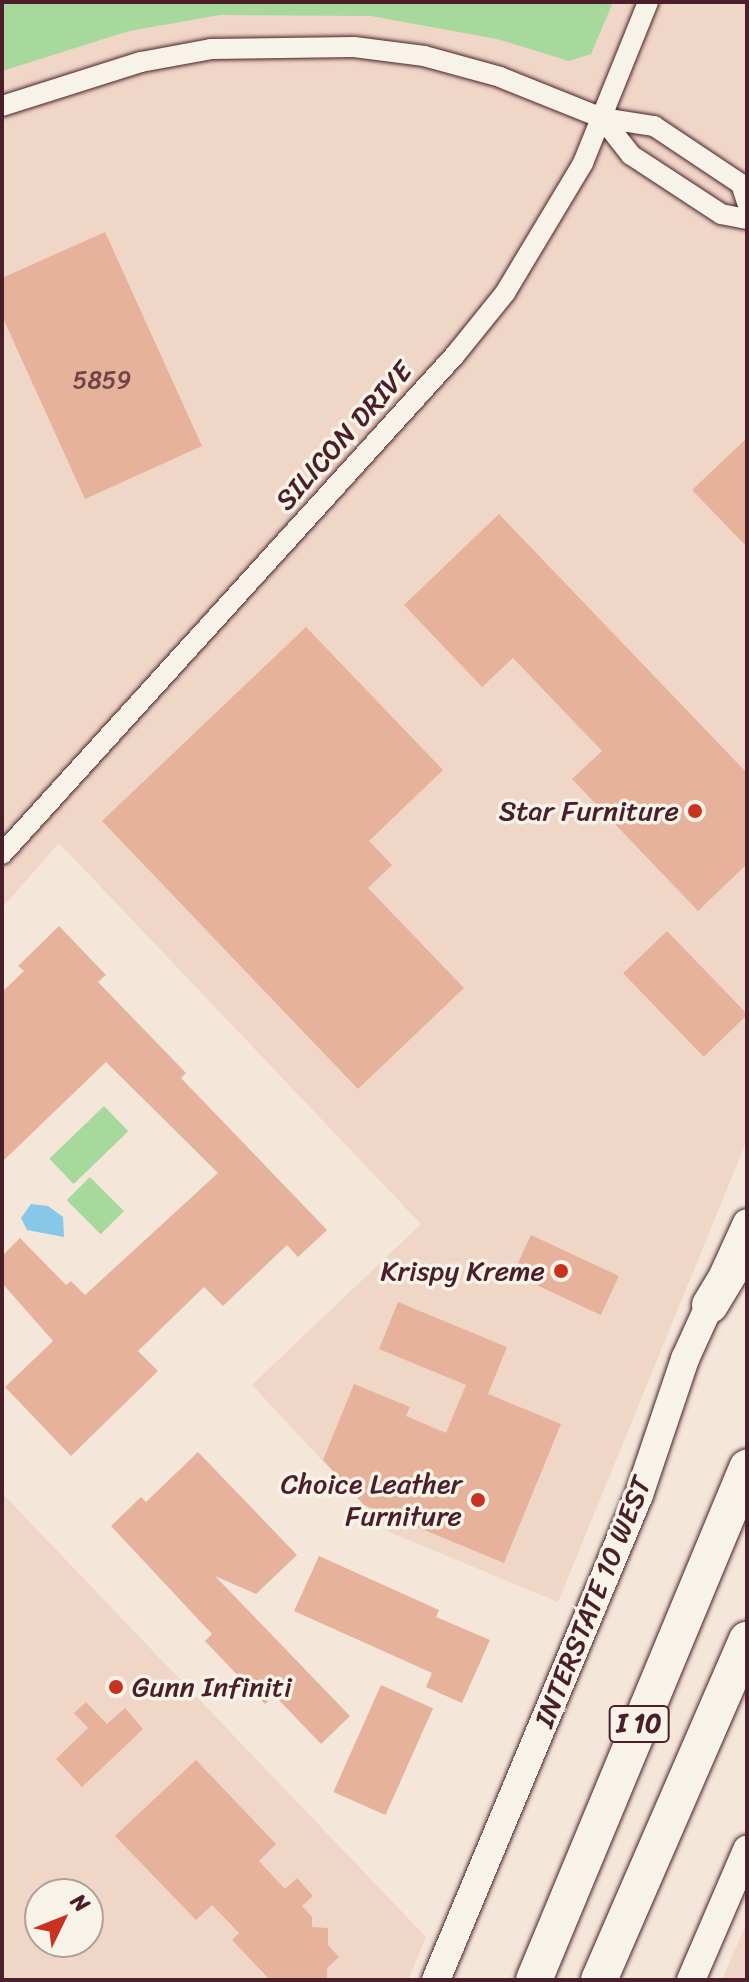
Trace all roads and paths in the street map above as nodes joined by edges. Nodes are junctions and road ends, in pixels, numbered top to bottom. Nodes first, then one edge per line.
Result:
1 (648, 2) edge
2 (2, 106) edge
3 (602, 118) junction
4 (747, 203) edge
5 (747, 219) edge
6 (2, 854) edge
7 (747, 1223) edge
8 (747, 1244) edge
9 (710, 1305) junction
10 (747, 1468) edge
11 (747, 1640) edge
12 (747, 1850) edge
13 (436, 1980) edge
14 (534, 1980) edge
15 (599, 1980) edge
16 (691, 1980) edge

1 - 3 street, SILICON DRIVE
2 - 3 street
3 - 4 street
3 - 5 street
3 - 6 street, SILICON DRIVE
7 - 9 main road, INTERSTATE 10 WEST
8 - 9 highway
9 - 13 main road, INTERSTATE 10 WEST
10 - 14 highway, I 10
11 - 15 highway, I 10
12 - 16 main road

